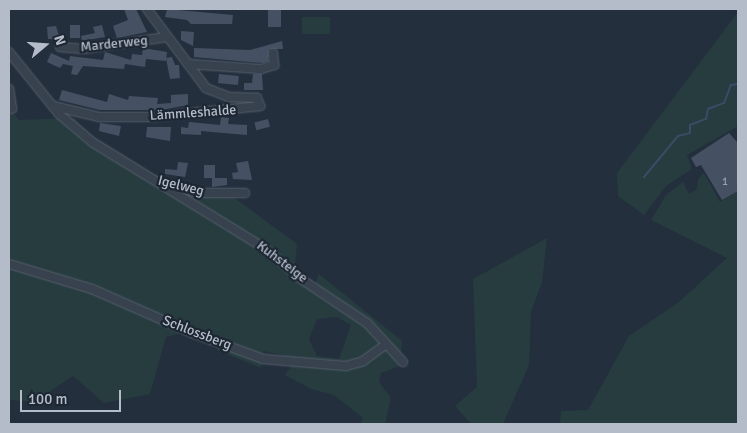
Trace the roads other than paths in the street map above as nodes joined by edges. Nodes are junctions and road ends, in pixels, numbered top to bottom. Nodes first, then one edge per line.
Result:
1 (147, 9) edge
2 (167, 37) junction
3 (60, 47) dead end
4 (9, 52) edge
5 (273, 53) dead end
6 (188, 64) junction
7 (9, 89) edge
8 (53, 106) junction
9 (12, 110) dead end
10 (148, 178) junction
11 (245, 193) dead end
12 (9, 264) edge
13 (386, 345) junction
14 (403, 362) dead end

1 - 2 street, Lämmleshalde
2 - 3 street, Marderweg
2 - 6 street, Lämmleshalde
4 - 8 street
5 - 6 street
6 - 8 street, Lämmleshalde
7 - 9 street
8 - 10 street
10 - 11 street, Igelweg
10 - 13 street, Kuhsteige
12 - 13 street, Schlossberg
13 - 14 street, Kuhsteige

